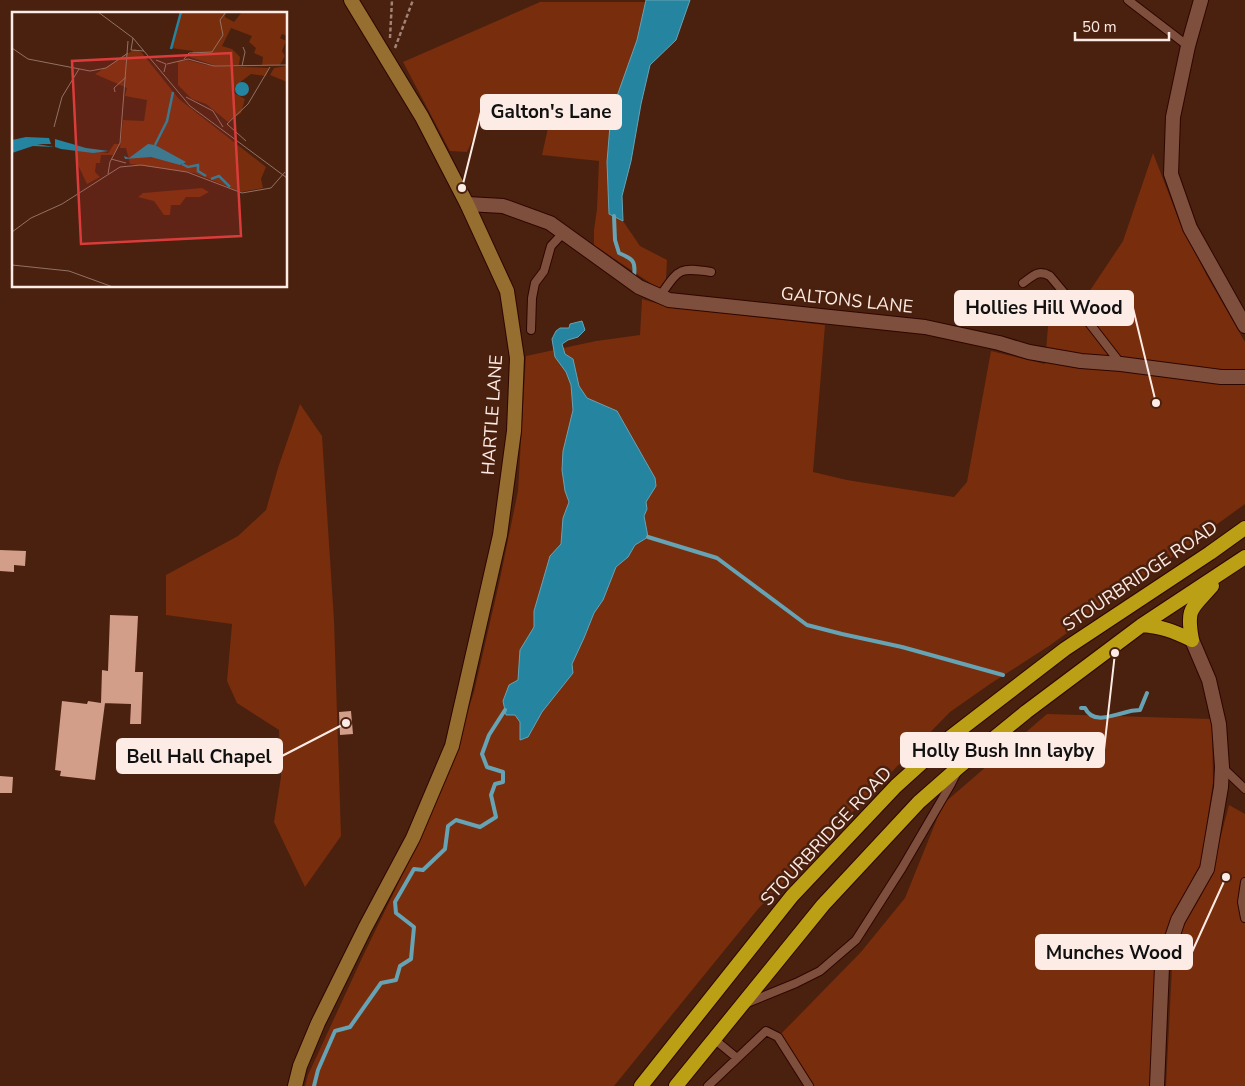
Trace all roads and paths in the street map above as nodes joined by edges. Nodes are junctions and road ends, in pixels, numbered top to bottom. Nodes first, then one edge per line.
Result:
1 (351, 0) edge
2 (392, 0) edge
3 (413, 0) edge
4 (1128, 0) edge
5 (1201, 0) edge
6 (1188, 46) junction
7 (389, 63) junction
8 (467, 204) junction
9 (564, 232) junction
10 (711, 272) dead end
11 (1023, 283) dead end
12 (660, 296) junction
13 (1245, 326) edge
14 (531, 330) dead end
15 (1121, 364) junction
16 (1245, 377) edge
17 (1245, 528) edge
18 (1245, 557) edge
19 (1221, 574) junction
20 (1142, 625) junction
21 (1192, 640) junction
22 (960, 766) junction
23 (1222, 766) junction
24 (1245, 789) edge
25 (1245, 882) edge
26 (1245, 918) edge
27 (742, 1004) junction
28 (714, 1039) junction
29 (738, 1058) junction
30 (295, 1086) edge
31 (640, 1086) edge
32 (676, 1086) edge
33 (708, 1086) edge
34 (809, 1086) edge
35 (1157, 1086) edge

1 - 7 main road, HARTLE LANE
2 - 7 path
3 - 7 path
4 - 6 lane
5 - 6 street
6 - 13 street
7 - 8 main road, HARTLE LANE
8 - 9 street, GALTONS LANE
8 - 30 main road, HARTLE LANE
9 - 12 street, GALTONS LANE
9 - 14 lane
10 - 12 lane
11 - 15 lane
12 - 15 street, GALTONS LANE
15 - 16 street, GALTONS LANE
17 - 31 highway, STOURBRIDGE ROAD
18 - 19 highway
19 - 20 highway
19 - 21 highway
20 - 21 highway
20 - 22 highway
21 - 23 street
22 - 27 highway
22 - 27 lane
23 - 24 lane
23 - 35 street
25 - 26 lane
27 - 28 highway
28 - 29 lane
28 - 32 highway
29 - 33 lane
29 - 34 lane

